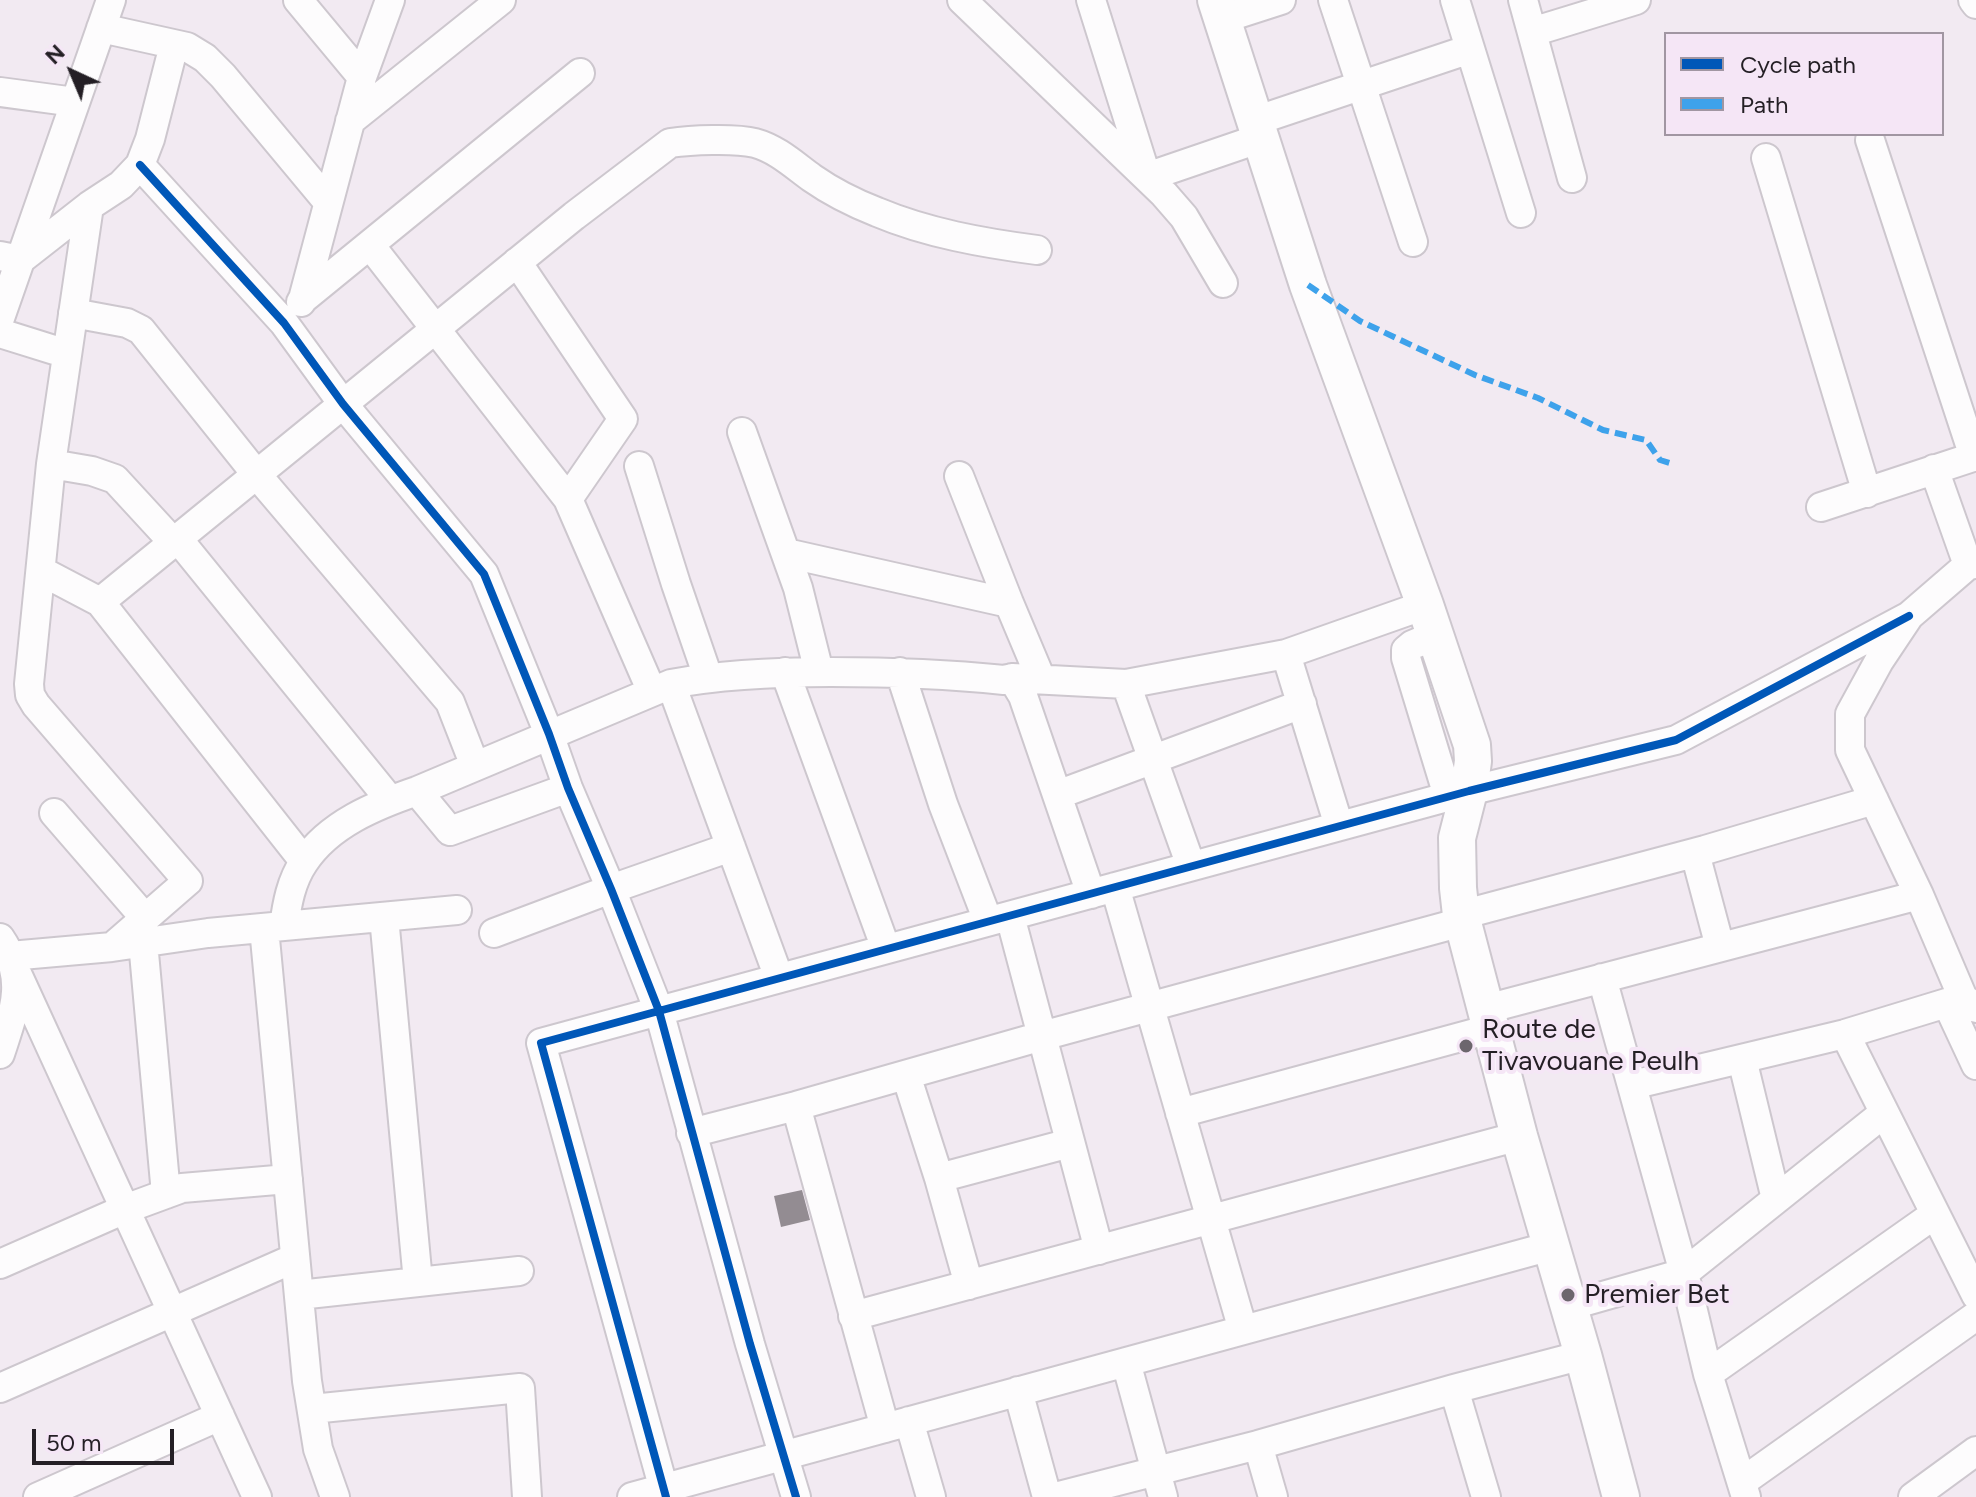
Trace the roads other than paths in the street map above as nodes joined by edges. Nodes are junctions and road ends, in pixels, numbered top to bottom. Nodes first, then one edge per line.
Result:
1 (111, 0) edge
2 (298, 0) edge
3 (390, 0) edge
4 (501, 0) edge
5 (1091, 0) edge
6 (1281, 0) edge
7 (1333, 0) edge
8 (1455, 0) edge
9 (1523, 0) edge
10 (1636, 0) edge
11 (977, 3) edge
12 (1219, 9) edge
13 (101, 28) junction
14 (1532, 32) junction
15 (174, 45) junction
16 (1470, 49) junction
17 (580, 73) dead end
18 (362, 77) junction
19 (1361, 86) junction
20 (0, 92) edge
21 (75, 102) junction
22 (350, 121) junction
23 (1258, 129) junction
24 (1870, 140) dead end
25 (1766, 158) dead end
26 (140, 165) junction
27 (1147, 177) junction
28 (1572, 178) dead end
29 (328, 202) junction
30 (89, 206) junction
31 (1521, 213) dead end
32 (1413, 242) dead end
33 (370, 245) junction
34 (1037, 250) dead end
35 (10, 258) edge
36 (517, 262) junction
37 (1223, 283) dead end
38 (303, 299) junction
39 (73, 313) junction
40 (0, 318) edge
41 (284, 323) junction
42 (435, 329) junction
43 (0, 333) edge
44 (67, 354) junction
45 (343, 404) junction
46 (742, 432) dead end
47 (1975, 457) edge
48 (51, 464) junction
49 (639, 466) dead end
50 (1934, 469) junction
51 (257, 475) junction
52 (959, 476) dead end
53 (1867, 493) junction
54 (568, 499) junction
55 (1821, 507) dead end
56 (176, 541) junction
57 (786, 553) junction
58 (1972, 565) edge
59 (41, 571) junction
60 (100, 602) junction
61 (1009, 603) junction
62 (1909, 616) junction
63 (1430, 620) junction
64 (1286, 654) junction
65 (785, 672) junction
66 (819, 672) junction
67 (900, 672) junction
68 (708, 677) junction
69 (1012, 678) junction
70 (1041, 679) junction
71 (1126, 684) junction
72 (662, 688) junction
73 (1302, 704) junction
74 (549, 734) junction
75 (1153, 760) junction
76 (475, 766) junction
77 (568, 788) junction
78 (417, 791) junction
79 (1459, 793) junction
80 (1057, 795) junction
81 (390, 800) junction
82 (1874, 800) junction
83 (54, 813) dead end
84 (1339, 826) junction
85 (731, 847) junction
86 (1695, 853) junction
87 (304, 861) junction
88 (1191, 866) junction
89 (611, 889) junction
90 (1103, 890) junction
91 (1919, 895) junction
92 (457, 910) dead end
93 (384, 917) junction
94 (999, 918) junction
95 (1462, 918) junction
96 (274, 927) junction
97 (144, 930) junction
98 (494, 933) dead end
99 (1720, 947) junction
100 (886, 949) junction
101 (6, 951) edge
102 (779, 978) junction
103 (1602, 978) junction
104 (1962, 1003) edge
105 (1150, 1007) junction
106 (659, 1011) junction
107 (1488, 1019) junction
108 (1845, 1034) junction
109 (1042, 1036) junction
110 (0, 1054) edge
111 (1742, 1059) junction
112 (1976, 1065) edge
113 (906, 1075) junction
114 (1632, 1085) junction
115 (796, 1106) junction
116 (1180, 1113) junction
117 (1884, 1113) junction
118 (691, 1133) junction
119 (1519, 1136) junction
120 (1070, 1143) junction
121 (939, 1178) junction
122 (288, 1179) junction
123 (166, 1194) junction
124 (1776, 1199) junction
125 (125, 1209) junction
126 (1935, 1214) junction
127 (1211, 1219) junction
128 (1551, 1246) junction
129 (1099, 1250) junction
130 (295, 1258) junction
131 (0, 1264) edge
132 (519, 1271) dead end
133 (1684, 1273) junction
134 (418, 1282) junction
135 (969, 1285) junction
136 (299, 1295) junction
137 (1976, 1295) edge
138 (1568, 1306) junction
139 (172, 1312) junction
140 (853, 1316) junction
141 (1976, 1316) edge
142 (1243, 1330) junction
143 (1583, 1355) junction
144 (1126, 1362) junction
145 (1708, 1374) junction
146 (0, 1388) edge
147 (1454, 1389) junction
148 (1018, 1391) junction
149 (312, 1409) junction
150 (220, 1416) junction
151 (897, 1424) junction
152 (1258, 1445) junction
153 (1976, 1451) edge
154 (785, 1455) junction
155 (1160, 1483) edge
156 (1744, 1490) edge
157 (665, 1493) edge
158 (328, 1495) edge
159 (38, 1497) edge
160 (257, 1497) edge
161 (527, 1497) edge
162 (632, 1497) edge
163 (796, 1497) edge
164 (931, 1497) edge
165 (1047, 1497) edge
166 (1055, 1497) edge
167 (1273, 1497) edge
168 (1486, 1497) edge
169 (1621, 1497) edge
170 (1913, 1497) edge

1 - 13 street
2 - 18 street
3 - 18 street
4 - 22 street
5 - 27 street
6 - 12 street
7 - 19 street
8 - 16 street
9 - 14 street
10 - 14 street
11 - 27 street
12 - 23 main road
13 - 15 street
13 - 21 street
14 - 28 street
15 - 26 street
15 - 29 street
16 - 19 street
16 - 31 street
17 - 33 street
18 - 22 street
19 - 23 street
19 - 32 street
20 - 21 street
21 - 35 street
22 - 29 street
23 - 27 street
23 - 63 main road
24 - 47 street
25 - 53 street
26 - 30 street
26 - 41 street
27 - 37 street
29 - 38 street
30 - 35 street
30 - 39 street
33 - 38 street
33 - 42 street
34 - 36 street
35 - 40 street
36 - 42 street
36 - 54 street
38 - 41 street
39 - 44 street
39 - 51 street
41 - 45 street
42 - 45 street
42 - 54 street
43 - 44 street
44 - 48 street
45 - 51 street
45 - 74 street
46 - 57 street
47 - 50 street
48 - 56 street
48 - 59 street
49 - 68 street
50 - 53 street
50 - 58 street
51 - 56 street
51 - 76 street
52 - 61 street
53 - 55 street
54 - 72 street
56 - 60 street
56 - 81 street
57 - 61 street
57 - 66 street
58 - 62 street
59 - 60 street
59 - 97 street
60 - 87 street
61 - 70 street
62 - 79 street
62 - 82 street
63 - 64 street
63 - 79 main road
64 - 71 street
64 - 73 street
65 - 66 street
65 - 68 street
65 - 100 street
66 - 67 street
67 - 69 street
67 - 94 street
68 - 72 street
69 - 70 street
69 - 80 street
70 - 71 street
71 - 75 street
72 - 74 street
72 - 85 street
73 - 75 street
73 - 84 street
74 - 76 street
74 - 77 street
75 - 80 street
75 - 88 street
76 - 78 street
77 - 78 street
77 - 89 street
78 - 81 street
79 - 84 street
79 - 95 main road
80 - 90 street
81 - 87 street
82 - 86 street
82 - 91 street
83 - 97 street
84 - 88 street
85 - 89 street
85 - 102 street
86 - 95 street
86 - 99 street
87 - 96 street
88 - 90 street
89 - 98 street
89 - 106 street
90 - 94 street
90 - 105 street
91 - 99 street
91 - 104 street
92 - 93 street
93 - 96 street
93 - 134 street
94 - 100 street
94 - 109 street
95 - 105 street
95 - 107 main road
96 - 97 street
96 - 122 street
97 - 101 street
97 - 123 street
99 - 103 street
100 - 102 street
101 - 110 street
101 - 125 street
102 - 106 street
103 - 107 street
103 - 114 street
104 - 108 street
104 - 112 street
105 - 109 street
105 - 116 street
106 - 118 street
106 - 157 street
107 - 116 street
107 - 119 main road
108 - 111 street
108 - 117 street
109 - 113 street
109 - 120 street
111 - 114 street
111 - 124 street
113 - 115 street
113 - 121 street
114 - 133 street
115 - 118 street
115 - 140 street
116 - 127 street
117 - 124 street
117 - 126 street
118 - 154 street
119 - 127 street
119 - 128 main road
120 - 121 street
120 - 129 street
121 - 135 street
122 - 123 street
122 - 130 street
123 - 125 street
124 - 133 street
125 - 131 street
125 - 139 street
126 - 137 street
126 - 145 street
127 - 129 street
127 - 142 street
128 - 138 main road
128 - 142 street
129 - 135 street
130 - 136 street
130 - 139 street
132 - 134 street
133 - 138 street
133 - 145 street
134 - 136 street
135 - 140 street
136 - 149 street
138 - 143 main road
139 - 146 street
139 - 150 street
140 - 151 street
141 - 156 street
142 - 144 street
143 - 147 street
143 - 169 main road
144 - 148 street
144 - 155 street
145 - 156 street
147 - 152 street
147 - 168 street
148 - 151 street
148 - 165 street
149 - 158 street
149 - 161 street
150 - 159 street
150 - 160 street
151 - 154 street
151 - 164 street
152 - 155 street
152 - 167 street
153 - 170 street
154 - 157 street
154 - 163 street
155 - 166 street
157 - 162 street

